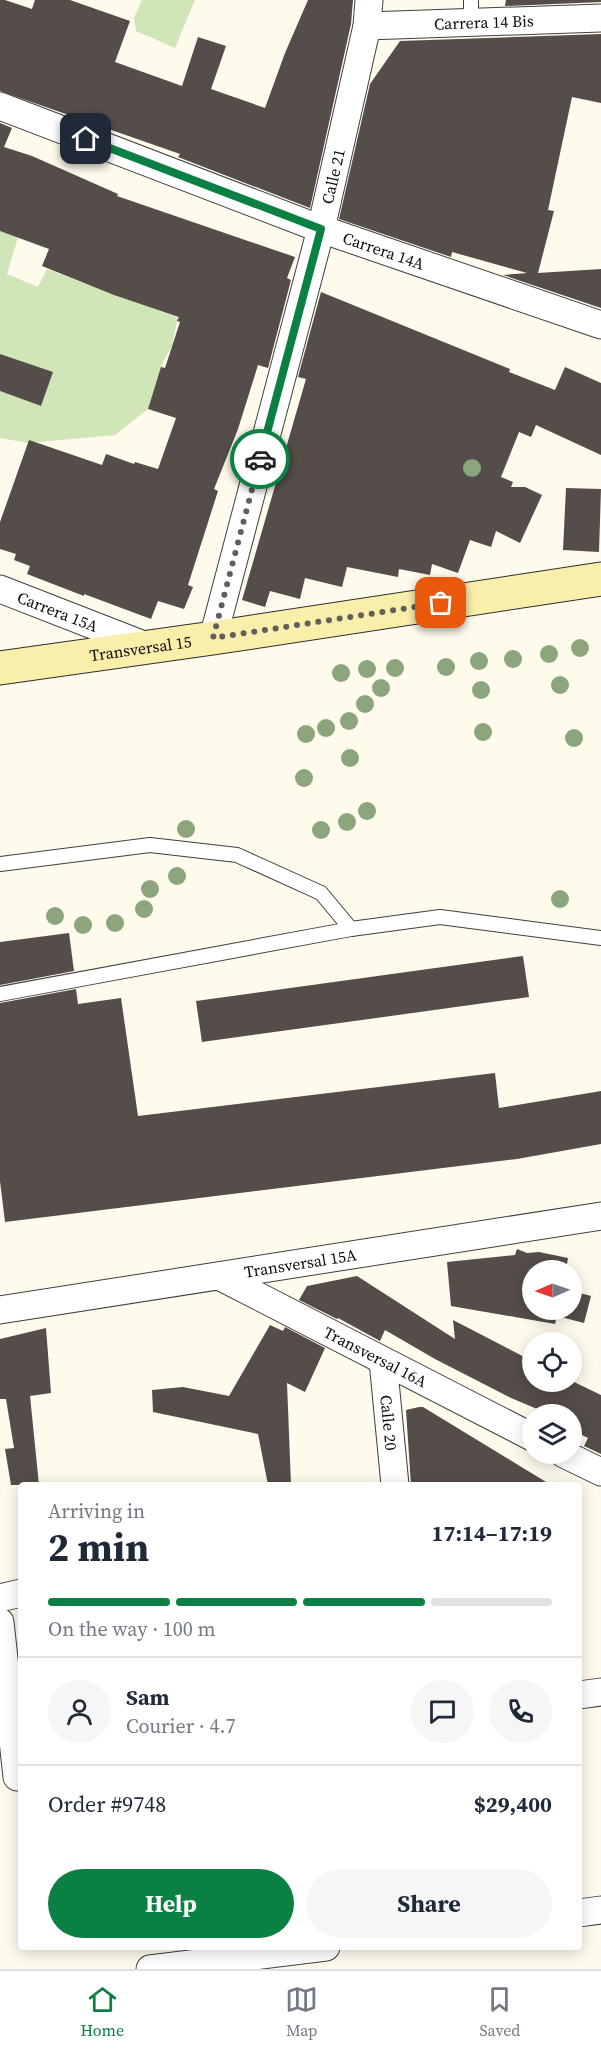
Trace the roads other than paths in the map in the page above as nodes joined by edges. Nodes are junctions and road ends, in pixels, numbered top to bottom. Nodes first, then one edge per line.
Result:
1 (471, 11) edge
2 (368, 13) edge
3 (601, 18) edge
4 (0, 106) edge
5 (321, 229) junction
6 (601, 326) edge
7 (601, 579) edge
8 (0, 589) edge
9 (213, 638) junction
10 (149, 647) junction
11 (0, 668) edge
12 (0, 864) edge
13 (351, 929) junction
14 (601, 938) edge
15 (0, 994) edge
16 (601, 1216) edge
17 (219, 1276) junction
18 (0, 1310) edge
19 (383, 1360) junction
20 (522, 1432) edge
21 (582, 1463) edge
22 (601, 1472) edge
23 (395, 1482) edge
24 (18, 1594) edge
25 (0, 1598) edge
26 (0, 1622) edge
27 (601, 1692) edge
28 (582, 1695) edge
29 (13, 1776) edge
30 (601, 1910) edge
31 (582, 1913) edge
32 (303, 1950) edge
33 (327, 1950) edge
34 (150, 1969) edge
35 (330, 1969) edge

1 - 2 street, Carrera 14 Bis
1 - 3 street, Carrera 14 Bis
2 - 5 street, Calle 21
4 - 5 street, Carrera 14A
5 - 6 street, Carrera 14A
5 - 9 street, Calle 21
7 - 9 street, Transversal 15
8 - 10 street, Carrera 15A
9 - 10 street, Transversal 15
10 - 11 street, Transversal 15
12 - 13 lane
13 - 14 lane
13 - 15 lane
16 - 17 street, Transversal 15A
17 - 18 street, Transversal 15A
17 - 19 street, Transversal 16A
19 - 20 street, Transversal 16A
19 - 23 street, Calle 20
21 - 22 street
24 - 25 street
26 - 29 street
27 - 28 street
30 - 31 street
32 - 34 street
33 - 35 street

